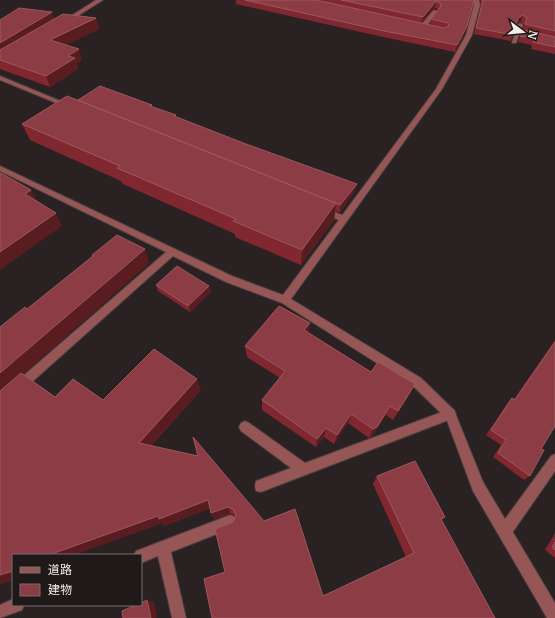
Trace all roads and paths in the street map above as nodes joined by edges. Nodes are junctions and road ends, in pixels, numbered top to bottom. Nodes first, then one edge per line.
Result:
1 (100, 0) edge
2 (476, 0) edge
3 (435, 11) edge
4 (60, 25) edge
5 (416, 25) edge
6 (520, 25) edge
7 (423, 27) junction
8 (430, 28) edge
9 (517, 33) junction
10 (555, 41) edge
11 (514, 42) edge
12 (0, 78) edge
13 (73, 108) edge
14 (0, 168) edge
15 (15, 176) junction
16 (5, 182) edge
17 (315, 207) edge
18 (344, 219) junction
19 (172, 252) junction
20 (285, 300) junction
21 (0, 403) edge
22 (450, 414) junction
23 (245, 426) dead end
24 (555, 460) edge
25 (303, 470) junction
26 (261, 486) dead end
27 (230, 522) edge
28 (505, 531) junction
29 (162, 548) junction
30 (142, 556) edge
31 (15, 606) edge
32 (0, 612) edge
33 (555, 617) edge
34 (178, 618) edge

1 - 4 street
2 - 18 street
3 - 7 street
5 - 7 street
6 - 9 street
7 - 8 street
9 - 10 street
9 - 11 street
12 - 13 street
14 - 15 street
15 - 16 street
15 - 19 street
17 - 18 street
18 - 20 street
19 - 20 street
19 - 21 street
20 - 22 street
22 - 25 street
22 - 28 street
23 - 25 street
24 - 28 street
25 - 26 street
27 - 29 street
28 - 33 street
29 - 30 street
29 - 34 street
31 - 32 street

